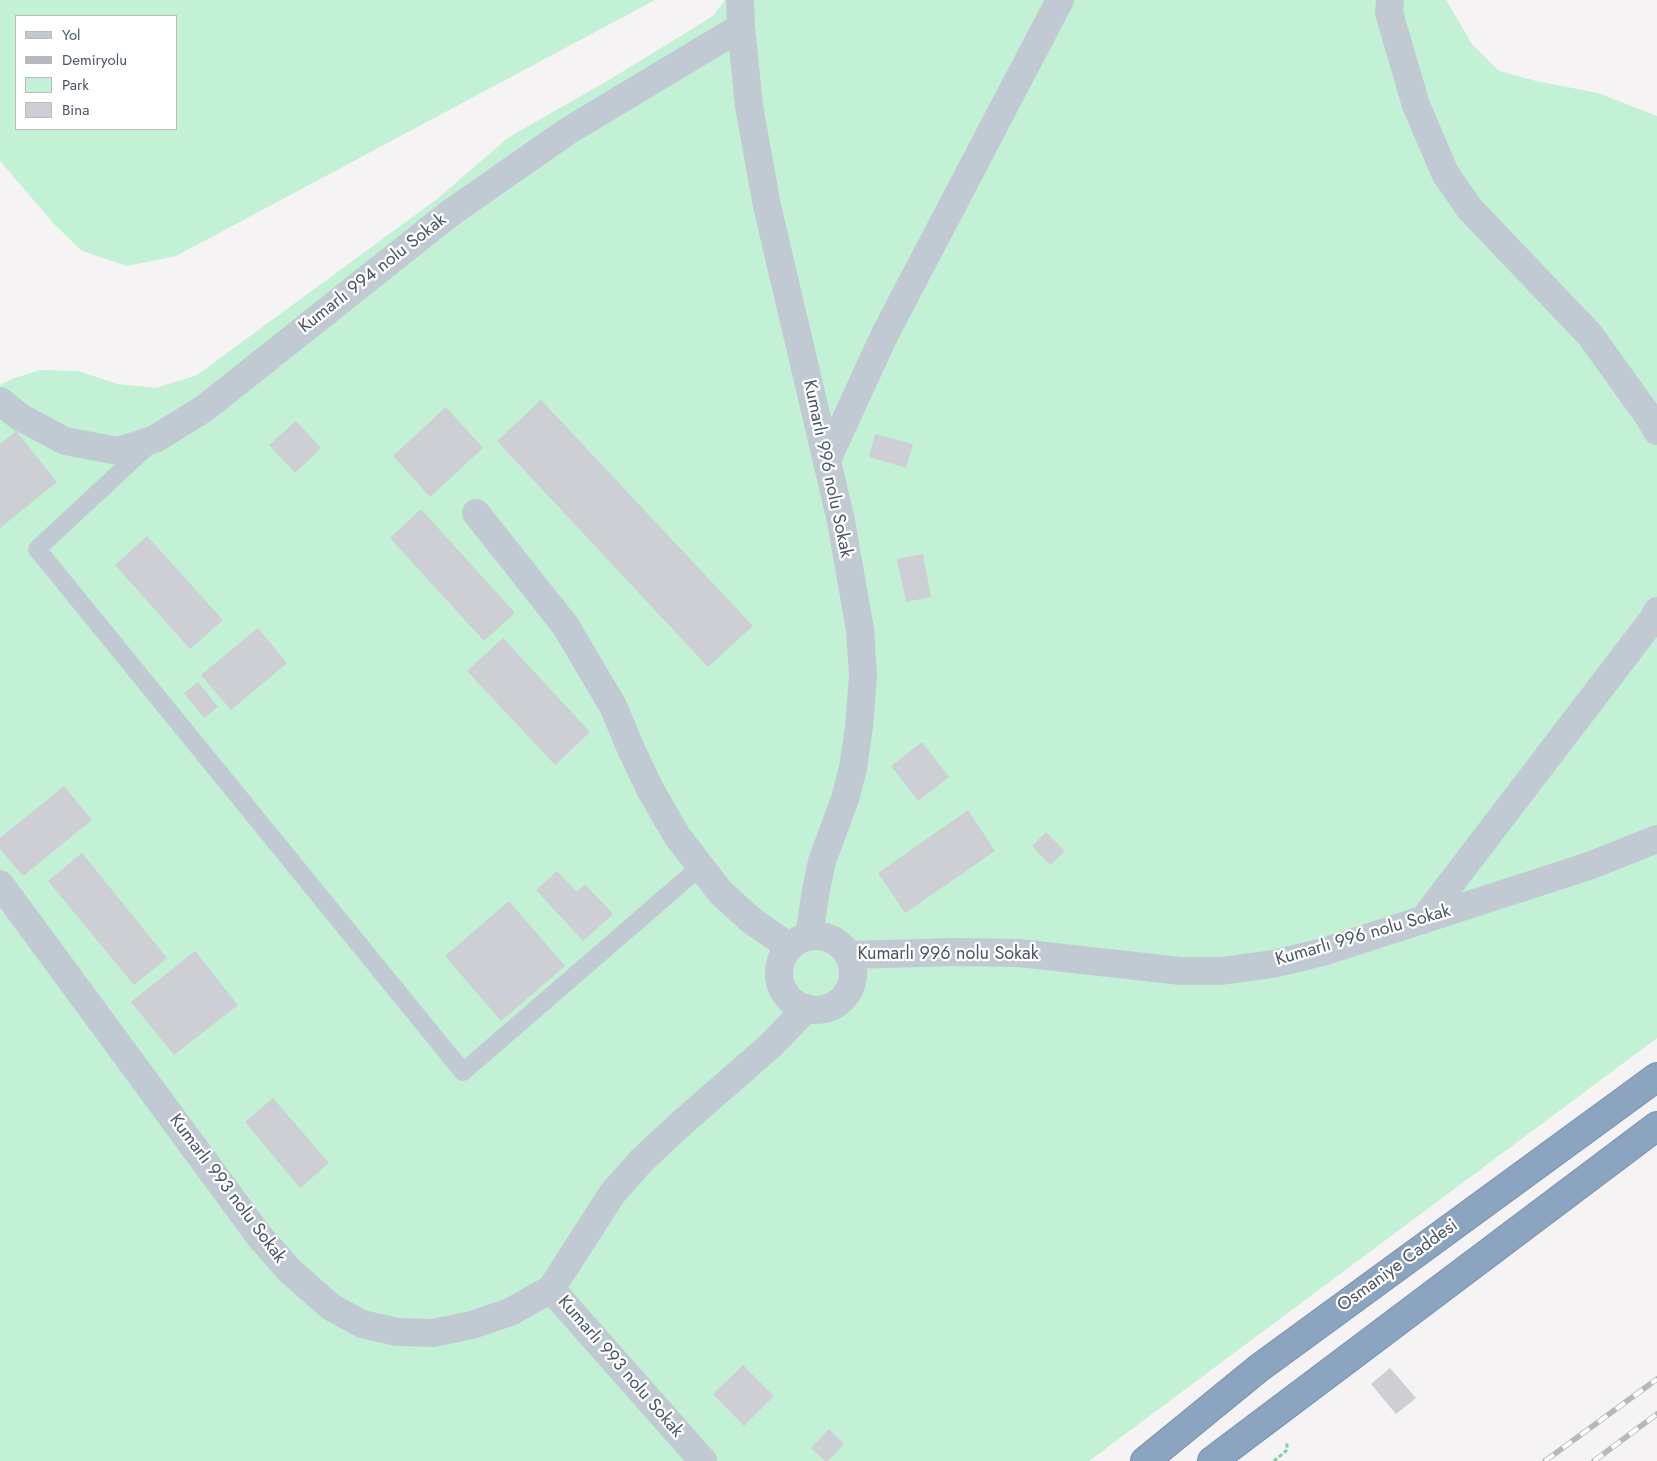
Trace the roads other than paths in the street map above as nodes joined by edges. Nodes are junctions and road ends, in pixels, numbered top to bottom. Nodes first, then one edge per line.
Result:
1 (740, 0) edge
2 (1060, 0) edge
3 (1390, 0) edge
4 (741, 27) junction
5 (0, 401) edge
6 (1657, 431) edge
7 (155, 439) junction
8 (827, 460) junction
9 (476, 513) dead end
10 (1657, 611) edge
11 (1657, 839) edge
12 (700, 867) junction
13 (0, 884) edge
14 (1423, 920) junction
15 (800, 942) junction
16 (849, 954) junction
17 (807, 1008) junction
18 (1657, 1077) edge
19 (1657, 1126) edge
20 (551, 1290) junction
21 (703, 1461) edge
22 (1144, 1461) edge
23 (1212, 1461) edge

1 - 4 street, Kumarlı 996 nolu Sokak
2 - 8 street
3 - 6 street
4 - 7 street, Kumarlı 994 nolu Sokak
4 - 8 street, Kumarlı 996 nolu Sokak
5 - 7 street, Kumarlı 994 nolu Sokak
7 - 12 lane
8 - 15 street, Kumarlı 996 nolu Sokak
9 - 12 street
10 - 14 street
11 - 14 street, Kumarlı 996 nolu Sokak
12 - 15 street
13 - 20 street, Kumarlı 993 nolu Sokak
14 - 16 street, Kumarlı 996 nolu Sokak
15 - 16 street
15 - 17 street
16 - 17 street
17 - 20 street
18 - 22 highway, Osmaniye Caddesi
19 - 23 highway
20 - 21 street, Kumarlı 993 nolu Sokak

